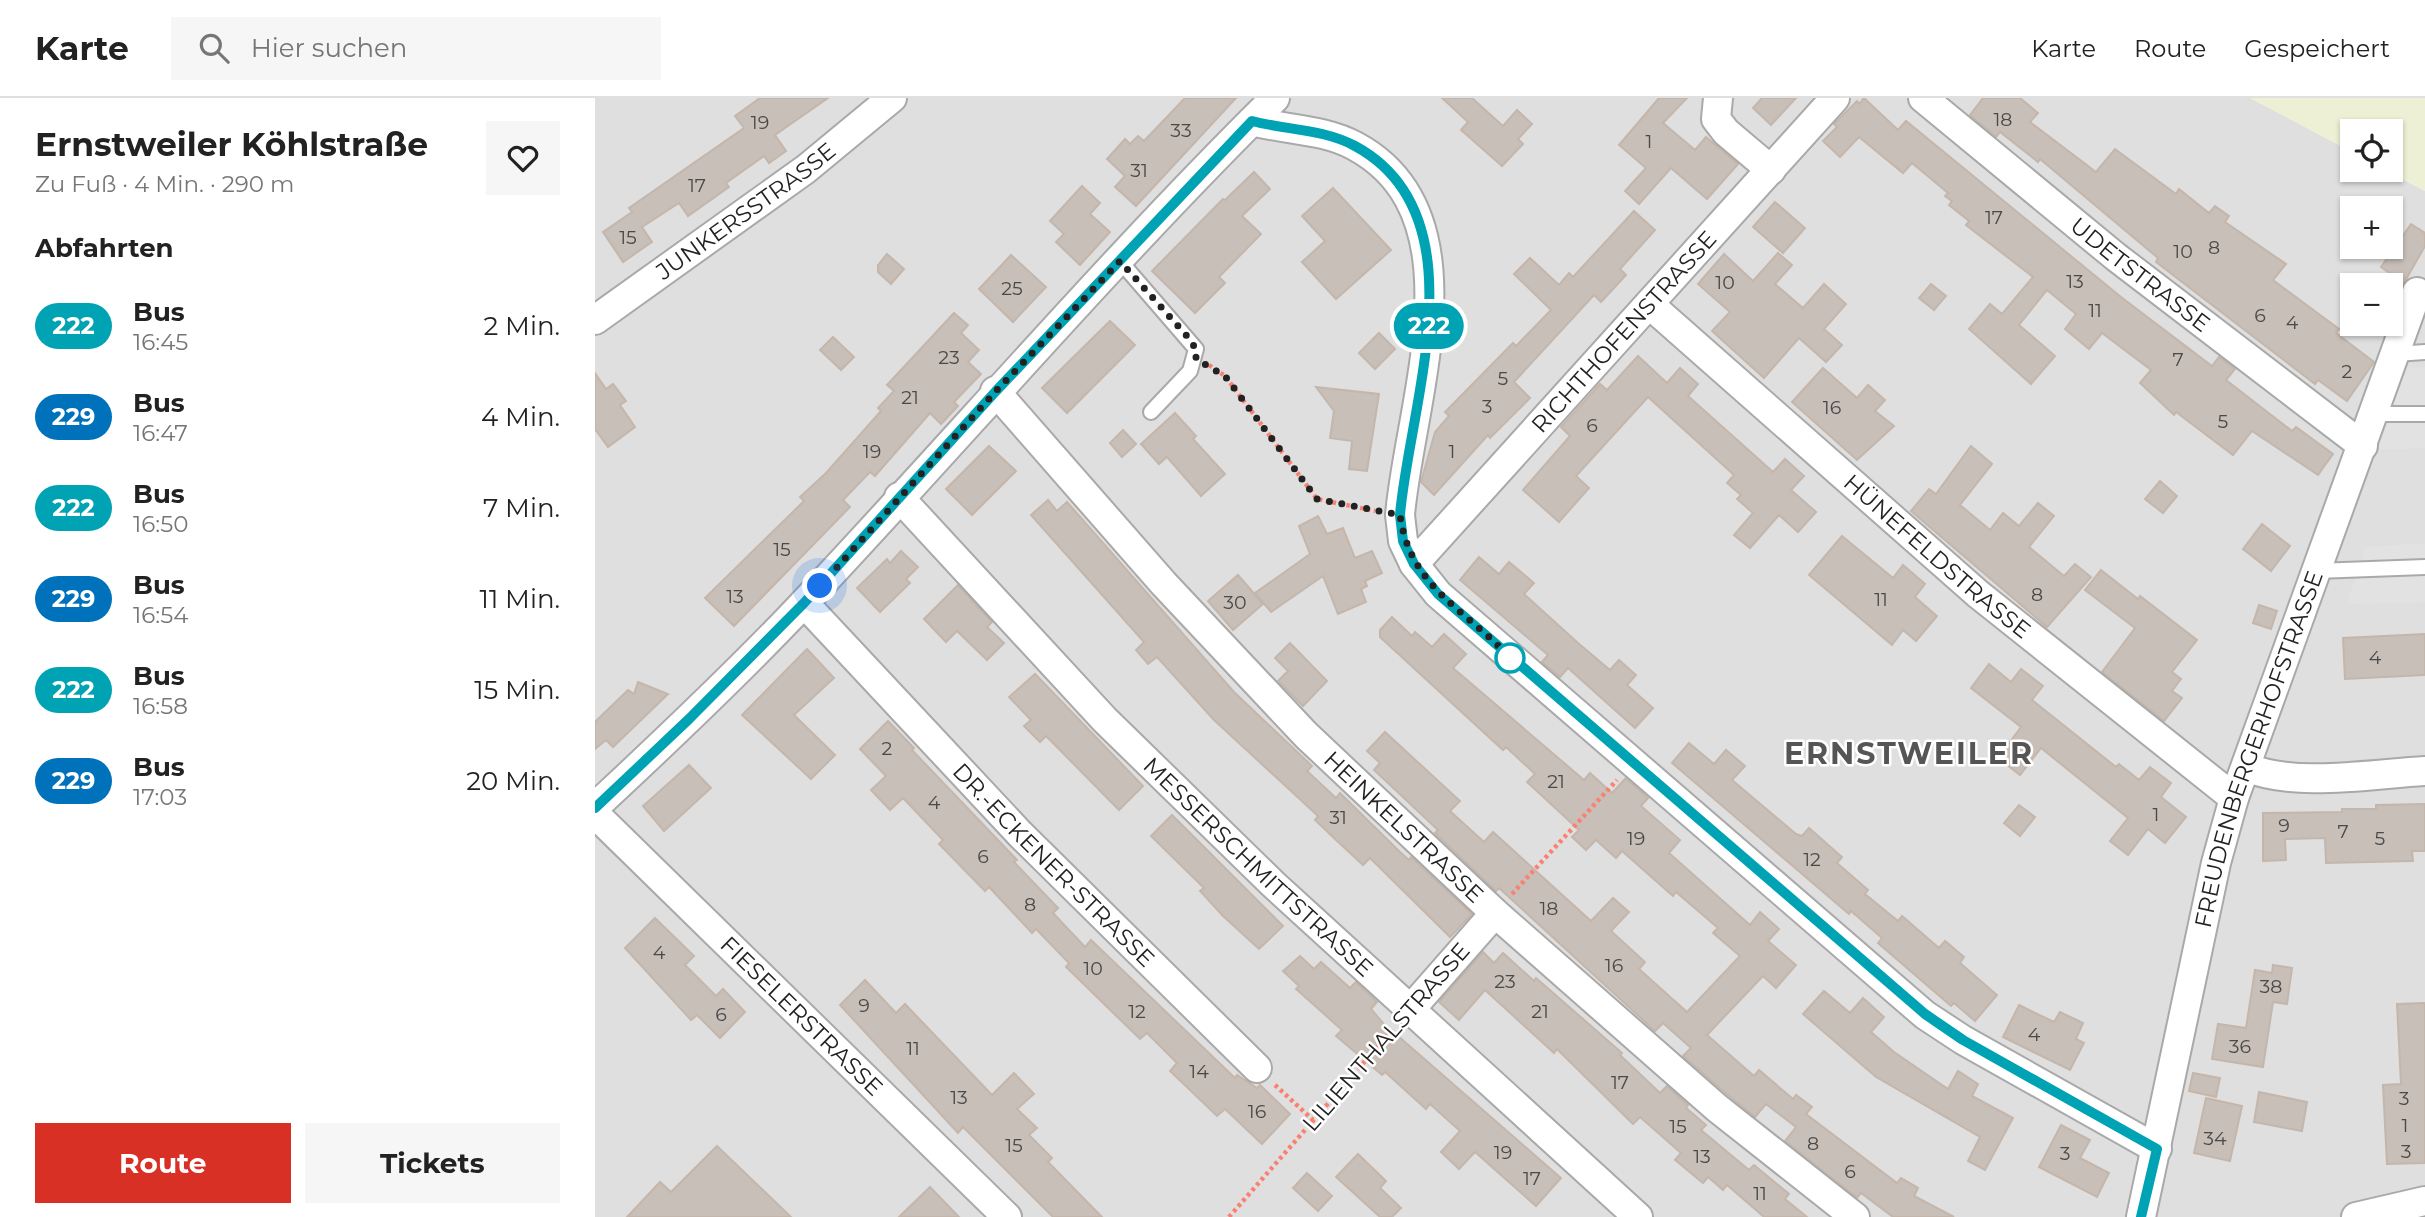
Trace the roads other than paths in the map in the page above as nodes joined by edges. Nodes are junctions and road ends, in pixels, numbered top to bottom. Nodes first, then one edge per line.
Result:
1 (892, 98) edge
2 (1275, 98) edge
3 (1718, 98) edge
4 (1835, 98) edge
5 (1923, 98) edge
6 (1252, 121) junction
7 (1771, 170) junction
8 (1120, 261) junction
9 (2419, 300) edge
10 (1649, 304) junction
11 (595, 320) edge
12 (2425, 352) edge
13 (2396, 354) junction
14 (996, 391) junction
15 (1151, 412) dead end
16 (2375, 414) junction
17 (2425, 414) edge
18 (2363, 446) junction
19 (899, 497) junction
20 (1414, 564) junction
21 (2425, 567) edge
22 (2316, 571) junction
23 (804, 603) junction
24 (2246, 767) junction
25 (2425, 771) edge
26 (2234, 798) junction
27 (595, 807) edge
28 (595, 814) edge
29 (1495, 913) junction
30 (1409, 1011) junction
31 (1257, 1068) road end
32 (2157, 1149) junction
33 (2425, 1201) edge
34 (1007, 1217) edge
35 (1638, 1217) edge
36 (1855, 1217) edge
37 (2141, 1217) edge
38 (2356, 1217) edge

1 - 11 street, JUNKERSSTRASSE
2 - 6 street
3 - 7 street
4 - 7 street, RICHTHOFENSTRASSE
5 - 18 street, UDETSTRASSE
6 - 8 street
6 - 20 street
7 - 10 street, RICHTHOFENSTRASSE
8 - 14 street
8 - 15 lane
9 - 13 street, FREUDENBERGERHOFSTRASSE
10 - 20 street, RICHTHOFENSTRASSE
10 - 26 street, HÜNEFELDSTRASSE
12 - 13 lane
13 - 16 street, FREUDENBERGERHOFSTRASSE
14 - 19 street
14 - 29 street, HEINKELSTRASSE
16 - 17 lane
16 - 18 street, FREUDENBERGERHOFSTRASSE
18 - 22 street, FREUDENBERGERHOFSTRASSE
19 - 23 street
19 - 30 street, MESSERSCHMITTSTRASSE
20 - 32 street
21 - 22 lane
22 - 24 street, FREUDENBERGERHOFSTRASSE
23 - 27 street
23 - 31 street, DR.-ECKENER-STRASSE
24 - 25 street
24 - 26 street, FREUDENBERGERHOFSTRASSE
26 - 32 street, FREUDENBERGERHOFSTRASSE
28 - 34 street, FIESELERSTRASSE
29 - 30 street, LILIENTHALSTRASSE
29 - 36 street, HEINKELSTRASSE
30 - 35 street, MESSERSCHMITTSTRASSE
32 - 37 street, FREUDENBERGERHOFSTRASSE
33 - 38 street

